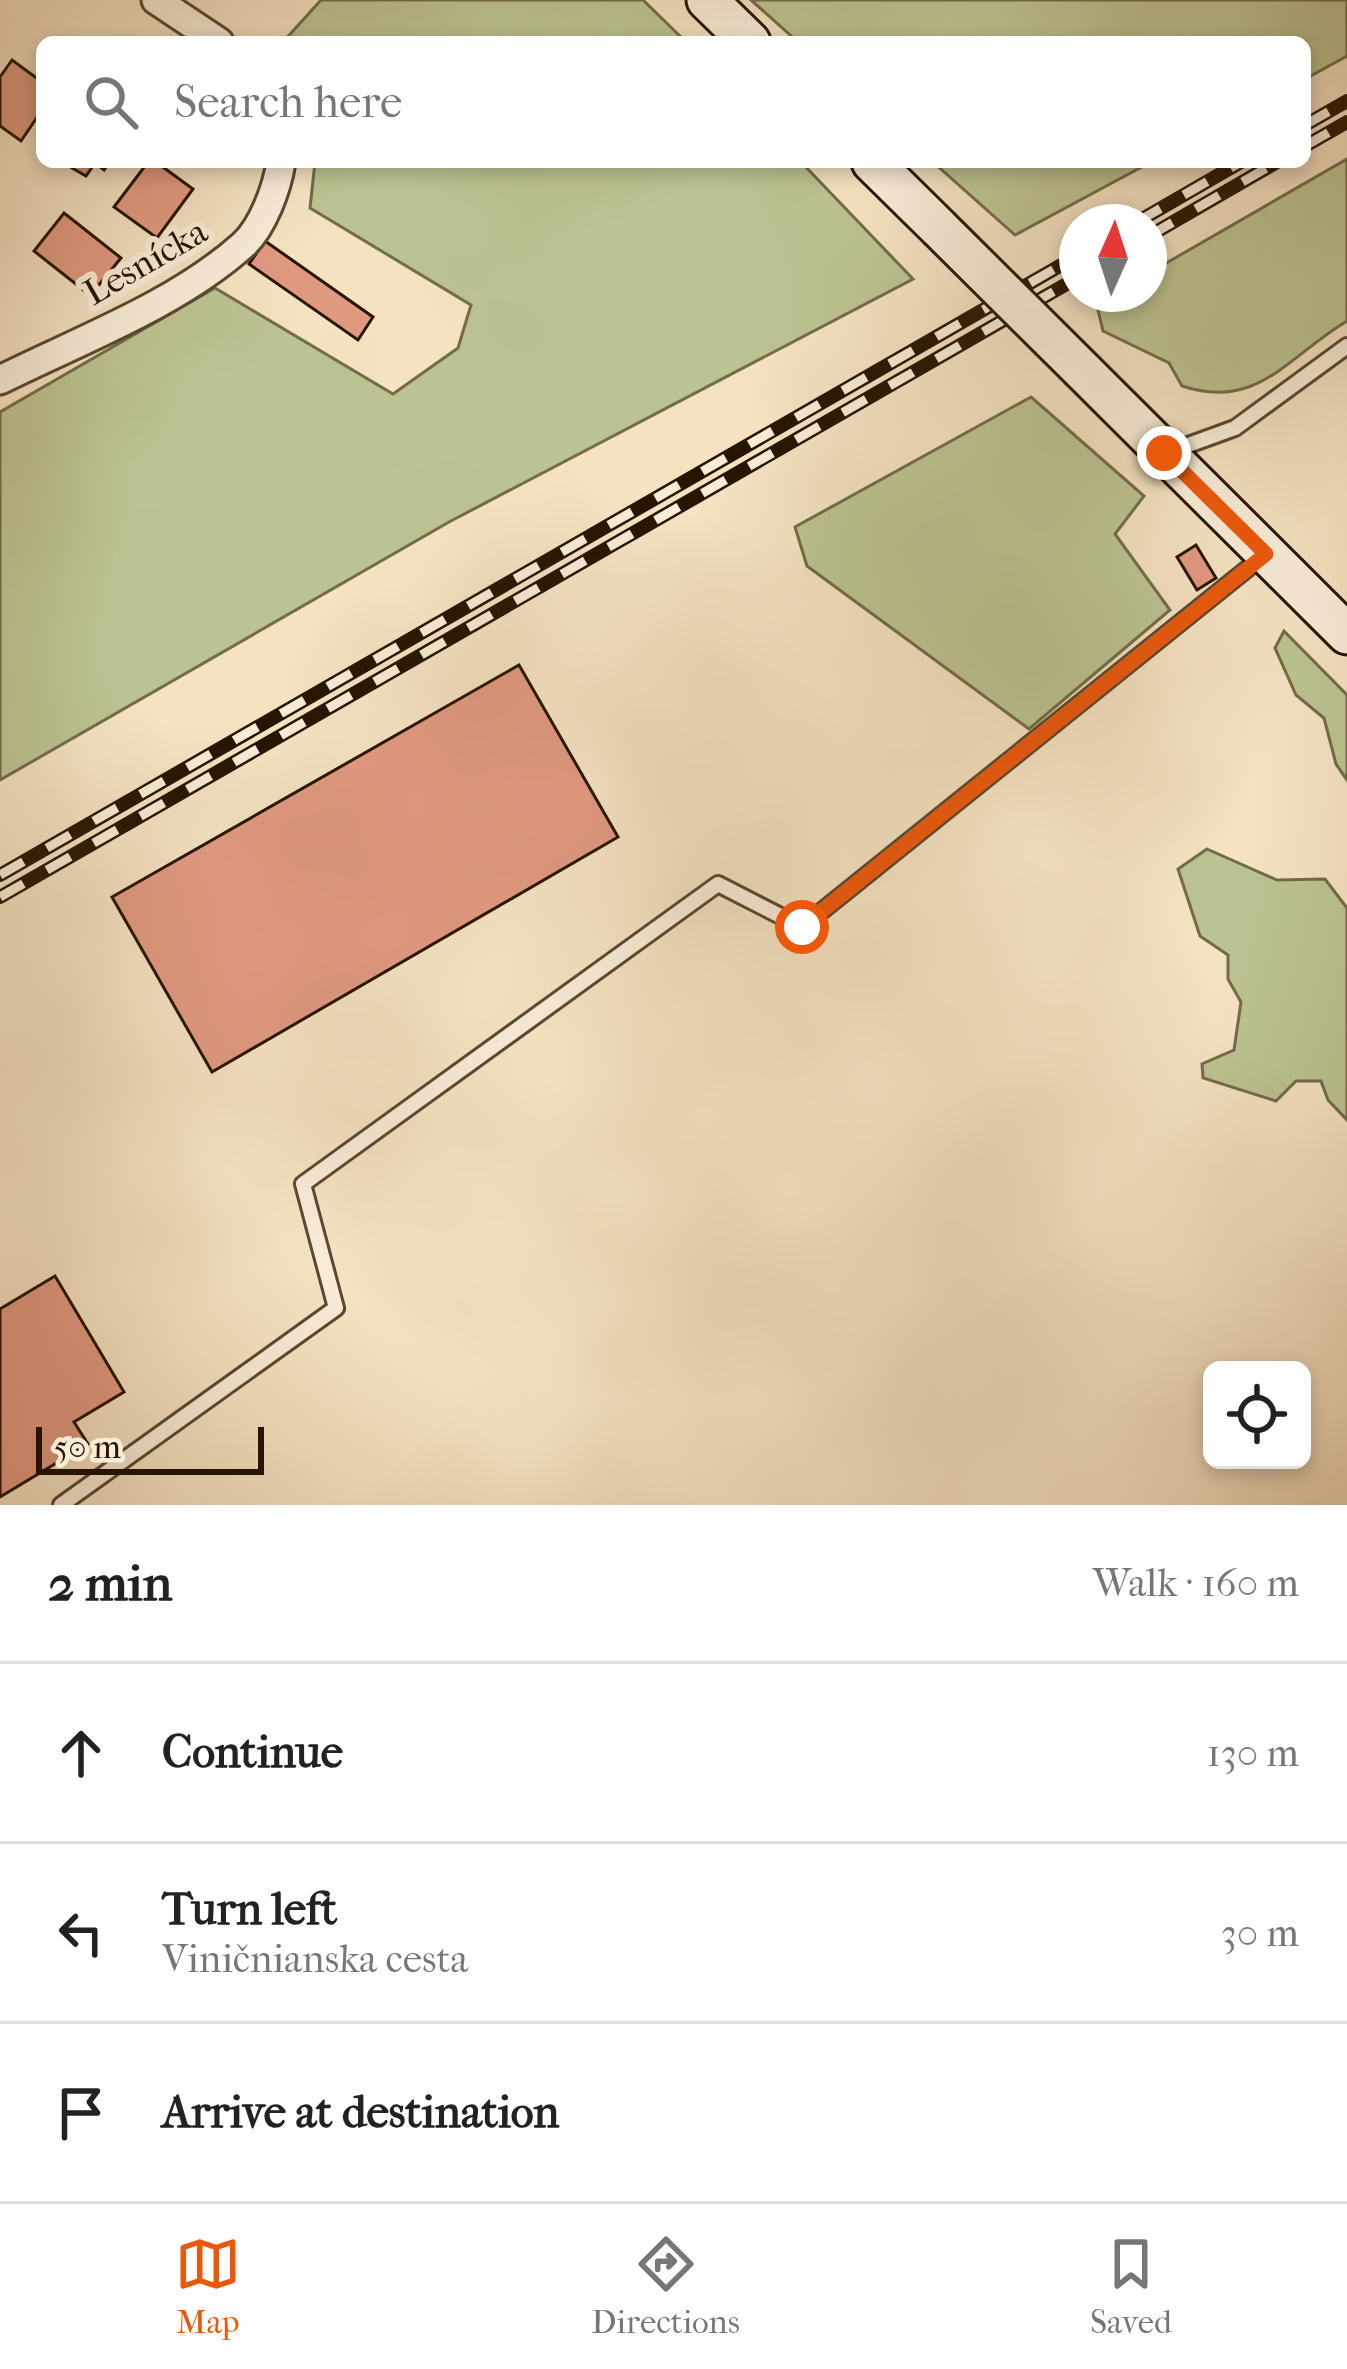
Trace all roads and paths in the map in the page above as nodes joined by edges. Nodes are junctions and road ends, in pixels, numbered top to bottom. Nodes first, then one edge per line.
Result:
1 (156, 0) edge
2 (210, 36) edge
3 (279, 168) edge
4 (878, 168) edge
5 (1347, 346) edge
6 (0, 380) edge
7 (1164, 453) junction
8 (1266, 554) junction
9 (1347, 634) edge
10 (61, 1505) edge

1 - 2 street
3 - 6 street, Lesnícka
4 - 7 main road, bridge
5 - 7 lane
7 - 8 main road
8 - 9 main road
8 - 10 lane

